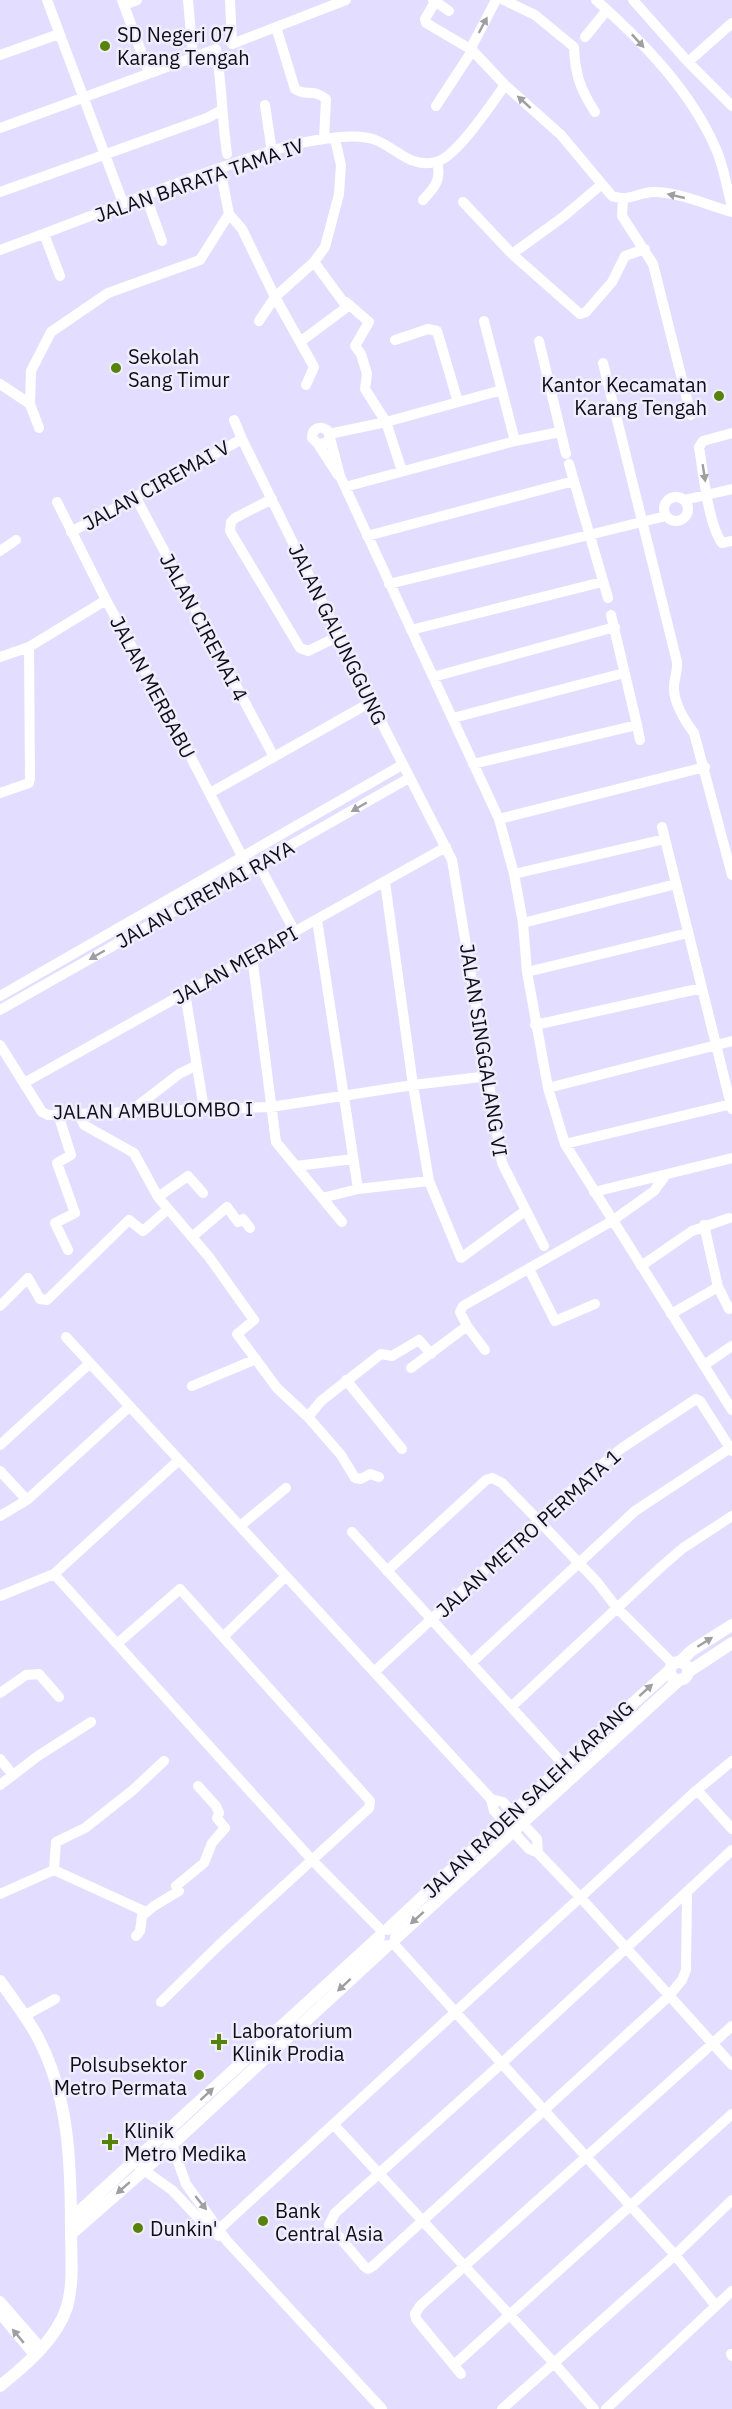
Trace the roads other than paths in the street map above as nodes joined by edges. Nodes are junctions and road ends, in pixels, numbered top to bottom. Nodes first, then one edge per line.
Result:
1 (47, 0) edge
2 (137, 0) edge
3 (188, 0) edge
4 (230, 0) edge
5 (346, 0) edge
6 (496, 0) edge
7 (504, 0) edge
8 (596, 0) edge
9 (633, 0) edge
10 (434, 1) edge
11 (123, 2) edge
12 (607, 10) junction
13 (449, 11) dead end
14 (732, 23) edge
15 (276, 27) junction
16 (59, 34) junction
17 (585, 37) dead end
18 (472, 51) junction
19 (0, 55) edge
20 (193, 57) junction
21 (688, 62) junction
22 (149, 73) junction
23 (505, 85) junction
24 (84, 98) junction
25 (265, 105) dead end
26 (436, 106) dead end
27 (732, 106) edge
28 (220, 111) junction
29 (595, 112) dead end
30 (0, 128) edge
31 (329, 139) junction
32 (272, 152) junction
33 (105, 153) junction
34 (226, 154) dead end
35 (437, 162) junction
36 (220, 168) junction
37 (602, 184) junction
38 (0, 192) edge
39 (145, 194) junction
40 (423, 200) dead end
41 (623, 200) junction
42 (463, 202) dead end
43 (123, 203) junction
44 (732, 207) edge
45 (732, 212) edge
46 (229, 214) junction
47 (44, 234) junction
48 (162, 241) dead end
49 (645, 249) junction
50 (0, 250) edge
51 (512, 254) junction
52 (314, 262) junction
53 (60, 276) dead end
54 (275, 297) junction
55 (346, 302) junction
56 (259, 321) dead end
57 (484, 321) dead end
58 (395, 340) dead end
59 (539, 341) dead end
60 (300, 342) junction
61 (603, 363) dead end
62 (0, 384) edge
63 (306, 385) dead end
64 (502, 390) junction
65 (458, 402) junction
66 (30, 404) junction
67 (691, 415) dead end
68 (234, 420) dead end
69 (386, 422) junction
70 (39, 428) dead end
71 (560, 432) junction
72 (732, 433) edge
73 (329, 436) junction
74 (242, 439) junction
75 (515, 441) junction
76 (402, 471) junction
77 (340, 476) junction
78 (574, 481) junction
79 (345, 487) junction
80 (732, 489) edge
81 (707, 495) junction
82 (135, 496) junction
83 (272, 499) junction
84 (684, 500) junction
85 (57, 502) dead end
86 (666, 516) junction
87 (642, 523) junction
88 (71, 532) junction
89 (589, 535) junction
90 (367, 536) junction
91 (16, 540) dead end
92 (732, 541) edge
93 (0, 551) edge
94 (602, 582) junction
95 (389, 584) junction
96 (608, 598) dead end
97 (106, 600) junction
98 (611, 615) dead end
99 (615, 627) junction
100 (411, 630) junction
101 (339, 636) junction
102 (29, 646) junction
103 (0, 657) edge
104 (624, 673) junction
105 (433, 677) junction
106 (370, 702) junction
107 (453, 718) junction
108 (637, 724) junction
109 (640, 740) dead end
110 (274, 757) junction
111 (473, 764) junction
112 (402, 765) junction
113 (705, 767) junction
114 (409, 778) junction
115 (0, 793) edge
116 (210, 793) junction
117 (323, 811) junction
118 (499, 819) junction
119 (330, 823) junction
120 (662, 827) dead end
121 (665, 839) junction
122 (446, 847) junction
123 (242, 857) junction
124 (254, 867) junction
125 (514, 874) junction
126 (732, 875) edge
127 (385, 882) junction
128 (676, 884) junction
129 (150, 910) junction
130 (317, 920) junction
131 (156, 921) junction
132 (523, 923) junction
133 (295, 932) junction
134 (688, 933) junction
135 (252, 956) junction
136 (527, 972) junction
137 (702, 988) junction
138 (185, 993) junction
139 (0, 996) edge
140 (0, 1010) edge
141 (535, 1025) junction
142 (732, 1041) edge
143 (0, 1045) edge
144 (716, 1046) junction
145 (197, 1065) junction
146 (489, 1076) junction
147 (24, 1083) junction
148 (413, 1085) junction
149 (548, 1088) junction
150 (342, 1096) junction
151 (271, 1107) junction
152 (731, 1107) edge
153 (204, 1110) junction
154 (131, 1111) junction
155 (58, 1114) junction
156 (79, 1114) junction
157 (565, 1144) junction
158 (732, 1158) edge
159 (353, 1159) junction
160 (296, 1166) junction
161 (665, 1176) junction
162 (429, 1181) junction
163 (358, 1189) junction
164 (594, 1192) junction
165 (203, 1193) dead end
166 (158, 1197) junction
167 (322, 1198) junction
168 (168, 1209) junction
169 (525, 1211) junction
170 (729, 1218) dead end
171 (612, 1221) junction
172 (342, 1222) dead end
173 (704, 1225) junction
174 (250, 1228) dead end
175 (192, 1237) junction
176 (544, 1246) dead end
177 (68, 1250) dead end
178 (641, 1266) junction
179 (529, 1269) junction
180 (718, 1287) junction
181 (595, 1304) dead end
182 (0, 1306) edge
183 (729, 1309) dead end
184 (671, 1314) junction
185 (466, 1326) junction
186 (66, 1336) dead end
187 (732, 1347) edge
188 (485, 1350) dead end
189 (431, 1354) junction
190 (256, 1359) junction
191 (90, 1362) junction
192 (704, 1365) junction
193 (411, 1368) dead end
194 (346, 1380) junction
195 (192, 1386) dead end
196 (130, 1406) junction
197 (732, 1410) edge
198 (308, 1417) junction
199 (0, 1445) edge
200 (402, 1449) dead end
201 (731, 1450) edge
202 (179, 1460) junction
203 (0, 1471) edge
204 (379, 1477) dead end
205 (286, 1488) dead end
206 (27, 1500) junction
207 (0, 1516) edge
208 (732, 1516) edge
209 (538, 1520) junction
210 (240, 1526) junction
211 (352, 1532) dead end
212 (578, 1562) junction
213 (387, 1571) junction
214 (54, 1574) junction
215 (286, 1576) junction
216 (0, 1596) edge
217 (617, 1608) junction
218 (431, 1619) junction
219 (732, 1625) edge
220 (224, 1636) junction
221 (118, 1643) junction
222 (732, 1643) edge
223 (471, 1663) junction
224 (675, 1669) junction
225 (374, 1672) junction
226 (0, 1693) edge
227 (59, 1697) dead end
228 (511, 1707) junction
229 (91, 1722) dead end
230 (0, 1759) edge
231 (164, 1761) dead end
232 (732, 1761) edge
233 (564, 1765) junction
234 (13, 1775) junction
235 (0, 1785) edge
236 (198, 1786) dead end
237 (697, 1790) junction
238 (508, 1817) junction
239 (518, 1827) junction
240 (732, 1829) edge
241 (732, 1850) edge
242 (313, 1861) junction
243 (54, 1870) junction
244 (687, 1893) junction
245 (0, 1894) edge
246 (581, 1898) junction
247 (146, 1912) junction
248 (136, 1936) dead end
249 (387, 1937) junction
250 (627, 1949) junction
251 (0, 1981) edge
252 (668, 1996) junction
253 (55, 1999) dead end
254 (161, 2002) dead end
255 (456, 2013) junction
256 (24, 2016) junction
257 (732, 2026) edge
258 (713, 2045) junction
259 (501, 2064) junction
260 (732, 2066) edge
261 (543, 2111) junction
262 (732, 2114) edge
263 (334, 2124) junction
264 (163, 2135) junction
265 (172, 2145) junction
266 (587, 2159) junction
267 (134, 2162) junction
268 (143, 2171) junction
269 (379, 2172) junction
270 (732, 2200) edge
271 (631, 2206) junction
272 (71, 2219) junction
273 (423, 2221) junction
274 (217, 2230) junction
275 (71, 2234) junction
276 (675, 2255) junction
277 (466, 2268) junction
278 (732, 2291) edge
279 (0, 2301) edge
280 (716, 2306) junction
281 (0, 2314) edge
282 (511, 2314) junction
283 (38, 2352) junction
284 (554, 2363) junction
285 (0, 2386) edge
286 (382, 2409) edge
287 (502, 2409) edge
288 (594, 2409) edge
289 (606, 2409) edge

1 - 16 street
2 - 11 street
3 - 20 street
4 - 15 street
5 - 15 street
18 -> 6 street
7 - 29 street
8 - 12 street
9 - 21 street
10 - 13 street
10 - 18 street
11 - 22 street
12 - 17 street
12 -> 44 street
14 - 21 street
15 - 31 street
16 - 19 street
16 - 24 street
18 - 23 street
18 - 26 street
20 - 22 street
20 - 28 street
21 - 27 street
22 - 24 street
23 - 35 street
37 -> 23 street
24 - 30 street
24 - 33 street
25 - 32 street
28 - 33 street
28 - 34 street
31 - 32 street, JALAN BARATA TAMA IV
31 - 35 street, JALAN BARATA TAMA IV
31 - 52 street
32 - 36 street, JALAN BARATA TAMA IV
33 - 38 street
33 - 43 street
35 - 40 street
36 - 39 street, JALAN BARATA TAMA IV
36 - 46 street
37 - 41 street
37 - 51 street
39 - 43 street, JALAN BARATA TAMA IV
39 - 48 street
45 -> 41 street
41 - 49 street
42 - 51 street
43 - 47 street, JALAN BARATA TAMA IV
46 - 54 street
46 - 66 street
47 - 50 street, JALAN BARATA TAMA IV
47 - 53 street
49 - 51 street
49 - 67 street
52 - 54 street
52 - 55 street
54 - 56 street
54 - 60 street
55 - 60 street
55 - 69 street
57 - 64 street
58 - 65 street
59 - 71 street
60 - 63 street
61 - 87 street
62 - 66 street
64 - 65 street
64 - 75 street
65 - 69 street
66 - 70 street
68 - 74 street, JALAN GALUNGGUNG
69 - 73 street
69 - 76 street
71 - 75 street
71 - 78 street
72 -> 81 street
73 - 77 street
73 - 77 street
74 - 82 street, JALAN CIREMAI V
74 - 83 street, JALAN GALUNGGUNG
75 - 76 street
76 - 79 street
77 - 79 street
78 - 89 street
78 - 90 street
79 - 90 street
80 - 81 street
81 - 84 street
81 - 92 street
82 - 88 street, JALAN CIREMAI V
82 - 110 street, JALAN CIREMAI 4
83 - 101 street, JALAN GALUNGGUNG
83 - 101 street
84 - 86 street
84 - 86 street
85 - 88 street, JALAN MERBABU
86 - 87 street
87 - 89 street
87 - 113 street
88 - 97 street, JALAN MERBABU
89 - 94 street
89 - 95 street
90 - 95 street
91 - 93 street
94 - 96 street
94 - 100 street
95 - 100 street
97 - 102 street
97 - 116 street, JALAN MERBABU
98 - 99 street
99 - 104 street
99 - 105 street
100 - 105 street
101 - 106 street, JALAN GALUNGGUNG
102 - 103 street
102 - 115 street
104 - 107 street
104 - 108 street
105 - 107 street
106 - 110 street
106 - 112 street, JALAN GALUNGGUNG
107 - 111 street
108 - 109 street
108 - 111 street
110 - 116 street
111 - 118 street
112 - 114 street, JALAN GALUNGGUNG
112 - 117 street, JALAN CIREMAI RAYA
113 - 118 street
113 - 126 street
114 -> 119 street, JALAN CIREMAI RAYA
114 - 122 street, JALAN GALUNGGUNG
116 - 123 street, JALAN MERBABU
117 - 119 street
117 - 123 street, JALAN CIREMAI RAYA
118 - 125 street
119 - 124 street, JALAN CIREMAI RAYA
120 - 121 street
121 - 125 street
121 - 128 street
122 - 127 street, JALAN MERAPI
122 - 146 street, JALAN SINGGALANG VI
123 - 124 street, JALAN MERBABU
123 - 129 street, JALAN CIREMAI RAYA
124 - 131 street, JALAN CIREMAI RAYA
124 - 133 street, JALAN MERBABU
125 - 132 street
127 - 130 street, JALAN MERAPI
127 - 148 street
128 - 132 street
128 - 134 street
129 - 131 street
129 - 139 street, JALAN CIREMAI RAYA
130 - 133 street, JALAN MERAPI
130 - 150 street
131 -> 140 street, JALAN CIREMAI RAYA
132 - 136 street
133 - 135 street, JALAN MERAPI
134 - 136 street
134 - 137 street
135 - 138 street, JALAN MERAPI
135 - 151 street
136 - 141 street
137 - 141 street
137 - 144 street
138 - 145 street
138 - 147 street, JALAN MERAPI
141 - 149 street
142 - 144 street
143 - 147 street, JALAN AMBULOMBO I
144 - 149 street
144 - 152 street
145 - 153 street
145 - 154 street
146 - 148 street, JALAN AMBULOMBO I
146 - 169 street, JALAN SINGGALANG VI
147 - 155 street, JALAN AMBULOMBO I
148 - 150 street, JALAN AMBULOMBO I
148 - 162 street
149 - 157 street
150 - 151 street, JALAN AMBULOMBO I
150 - 159 street
151 - 153 street, JALAN AMBULOMBO I
151 - 160 street, JALAN AMBULOMBO I
152 - 157 street
153 - 154 street, JALAN AMBULOMBO I
154 - 156 street, JALAN AMBULOMBO I
155 - 156 street, JALAN AMBULOMBO I
155 - 177 street
156 - 166 street
157 - 164 street
158 - 161 street
159 - 160 street
159 - 163 street
160 - 167 street, JALAN AMBULOMBO I
161 - 164 street
161 - 171 street
162 - 163 street
162 - 169 street
163 - 167 street
164 - 171 street
165 - 166 street
166 - 168 street
167 - 172 street, JALAN AMBULOMBO I
168 - 175 street
168 - 182 street
169 - 176 street, JALAN SINGGALANG VI
170 - 173 street
171 - 178 street
171 - 179 street
173 - 178 street
173 - 180 street
174 - 175 street
175 - 190 street
178 - 184 street
179 - 181 street
179 - 185 street
180 - 183 street
180 - 184 street
184 - 192 street
185 - 188 street
185 - 189 street
186 - 191 street
187 - 192 street
189 - 193 street
189 - 194 street
190 - 195 street
190 - 198 street
191 - 196 street
191 - 199 street
192 - 197 street
194 - 198 street
194 - 200 street
196 - 202 street
196 - 206 street
198 - 204 street
201 - 209 street, JALAN METRO PERMATA 1
201 - 212 street
202 - 210 street
202 - 214 street
203 - 206 street
205 - 210 street
206 - 207 street
208 - 217 street
209 - 212 street
209 - 213 street
209 - 218 street, JALAN METRO PERMATA 1
210 - 215 street
211 - 213 street
212 - 217 street
212 - 223 street
213 - 218 street
214 - 216 street
214 - 221 street
215 - 220 street
215 - 225 street
217 - 224 street
217 - 228 street
218 - 223 street
218 - 225 street, JALAN METRO PERMATA 1
224 -> 219 main road, JALAN RADEN SALEH KARANG
220 - 221 street
220 - 242 street
221 - 242 street
222 - 224 main road
223 - 228 street
233 -> 224 main road, JALAN RADEN SALEH KARANG
224 - 239 main road, JALAN RADEN SALEH KARANG
225 - 238 street
226 - 227 street
228 - 233 street
229 - 234 street
230 - 234 street
231 - 243 street
232 - 237 street
233 - 238 main road, JALAN RADEN SALEH KARANG
234 - 235 street
236 - 247 street
237 - 240 street
237 - 246 street
238 - 239 street
238 - 249 main road, JALAN RADEN SALEH KARANG
239 - 246 street
239 -> 249 main road, JALAN RADEN SALEH KARANG
241 - 244 street
242 - 249 street
242 - 254 street
243 - 245 street
243 - 247 street
244 - 250 street
244 - 252 street
246 - 250 street
246 - 255 street
247 - 248 street
249 - 255 street
264 -> 249 main road, JALAN RADEN SALEH KARANG
249 -> 265 main road, JALAN RADEN SALEH KARANG
250 - 252 street
250 - 259 street
251 - 256 main road
252 - 258 street
252 - 261 street
253 - 256 street
255 - 259 street
255 - 263 street
256 - 272 main road
257 - 258 street
258 - 260 street
258 - 266 street
259 - 261 street
259 - 269 street
261 - 266 street
261 - 273 street
262 - 271 street
263 - 269 street
263 - 274 street
264 - 265 street
264 - 267 main road, JALAN RADEN SALEH KARANG
265 - 268 main road, JALAN RADEN SALEH KARANG
265 -> 274 street
266 - 271 street
266 - 277 street
267 - 268 street
267 - 272 main road, JALAN RADEN SALEH KARANG
268 - 274 street
268 -> 275 main road, JALAN RADEN SALEH KARANG
269 - 273 street
269 - 273 street
270 - 276 street
271 - 276 street
271 - 282 street
272 - 275 main road
273 - 277 street
274 - 286 street
275 - 283 main road
276 - 280 street
276 - 284 street
277 - 282 street
277 - 282 street
278 - 280 street
279 - 283 street
280 - 289 street
283 -> 281 street
282 - 284 street
283 - 285 main road
284 - 287 street
284 - 288 street

